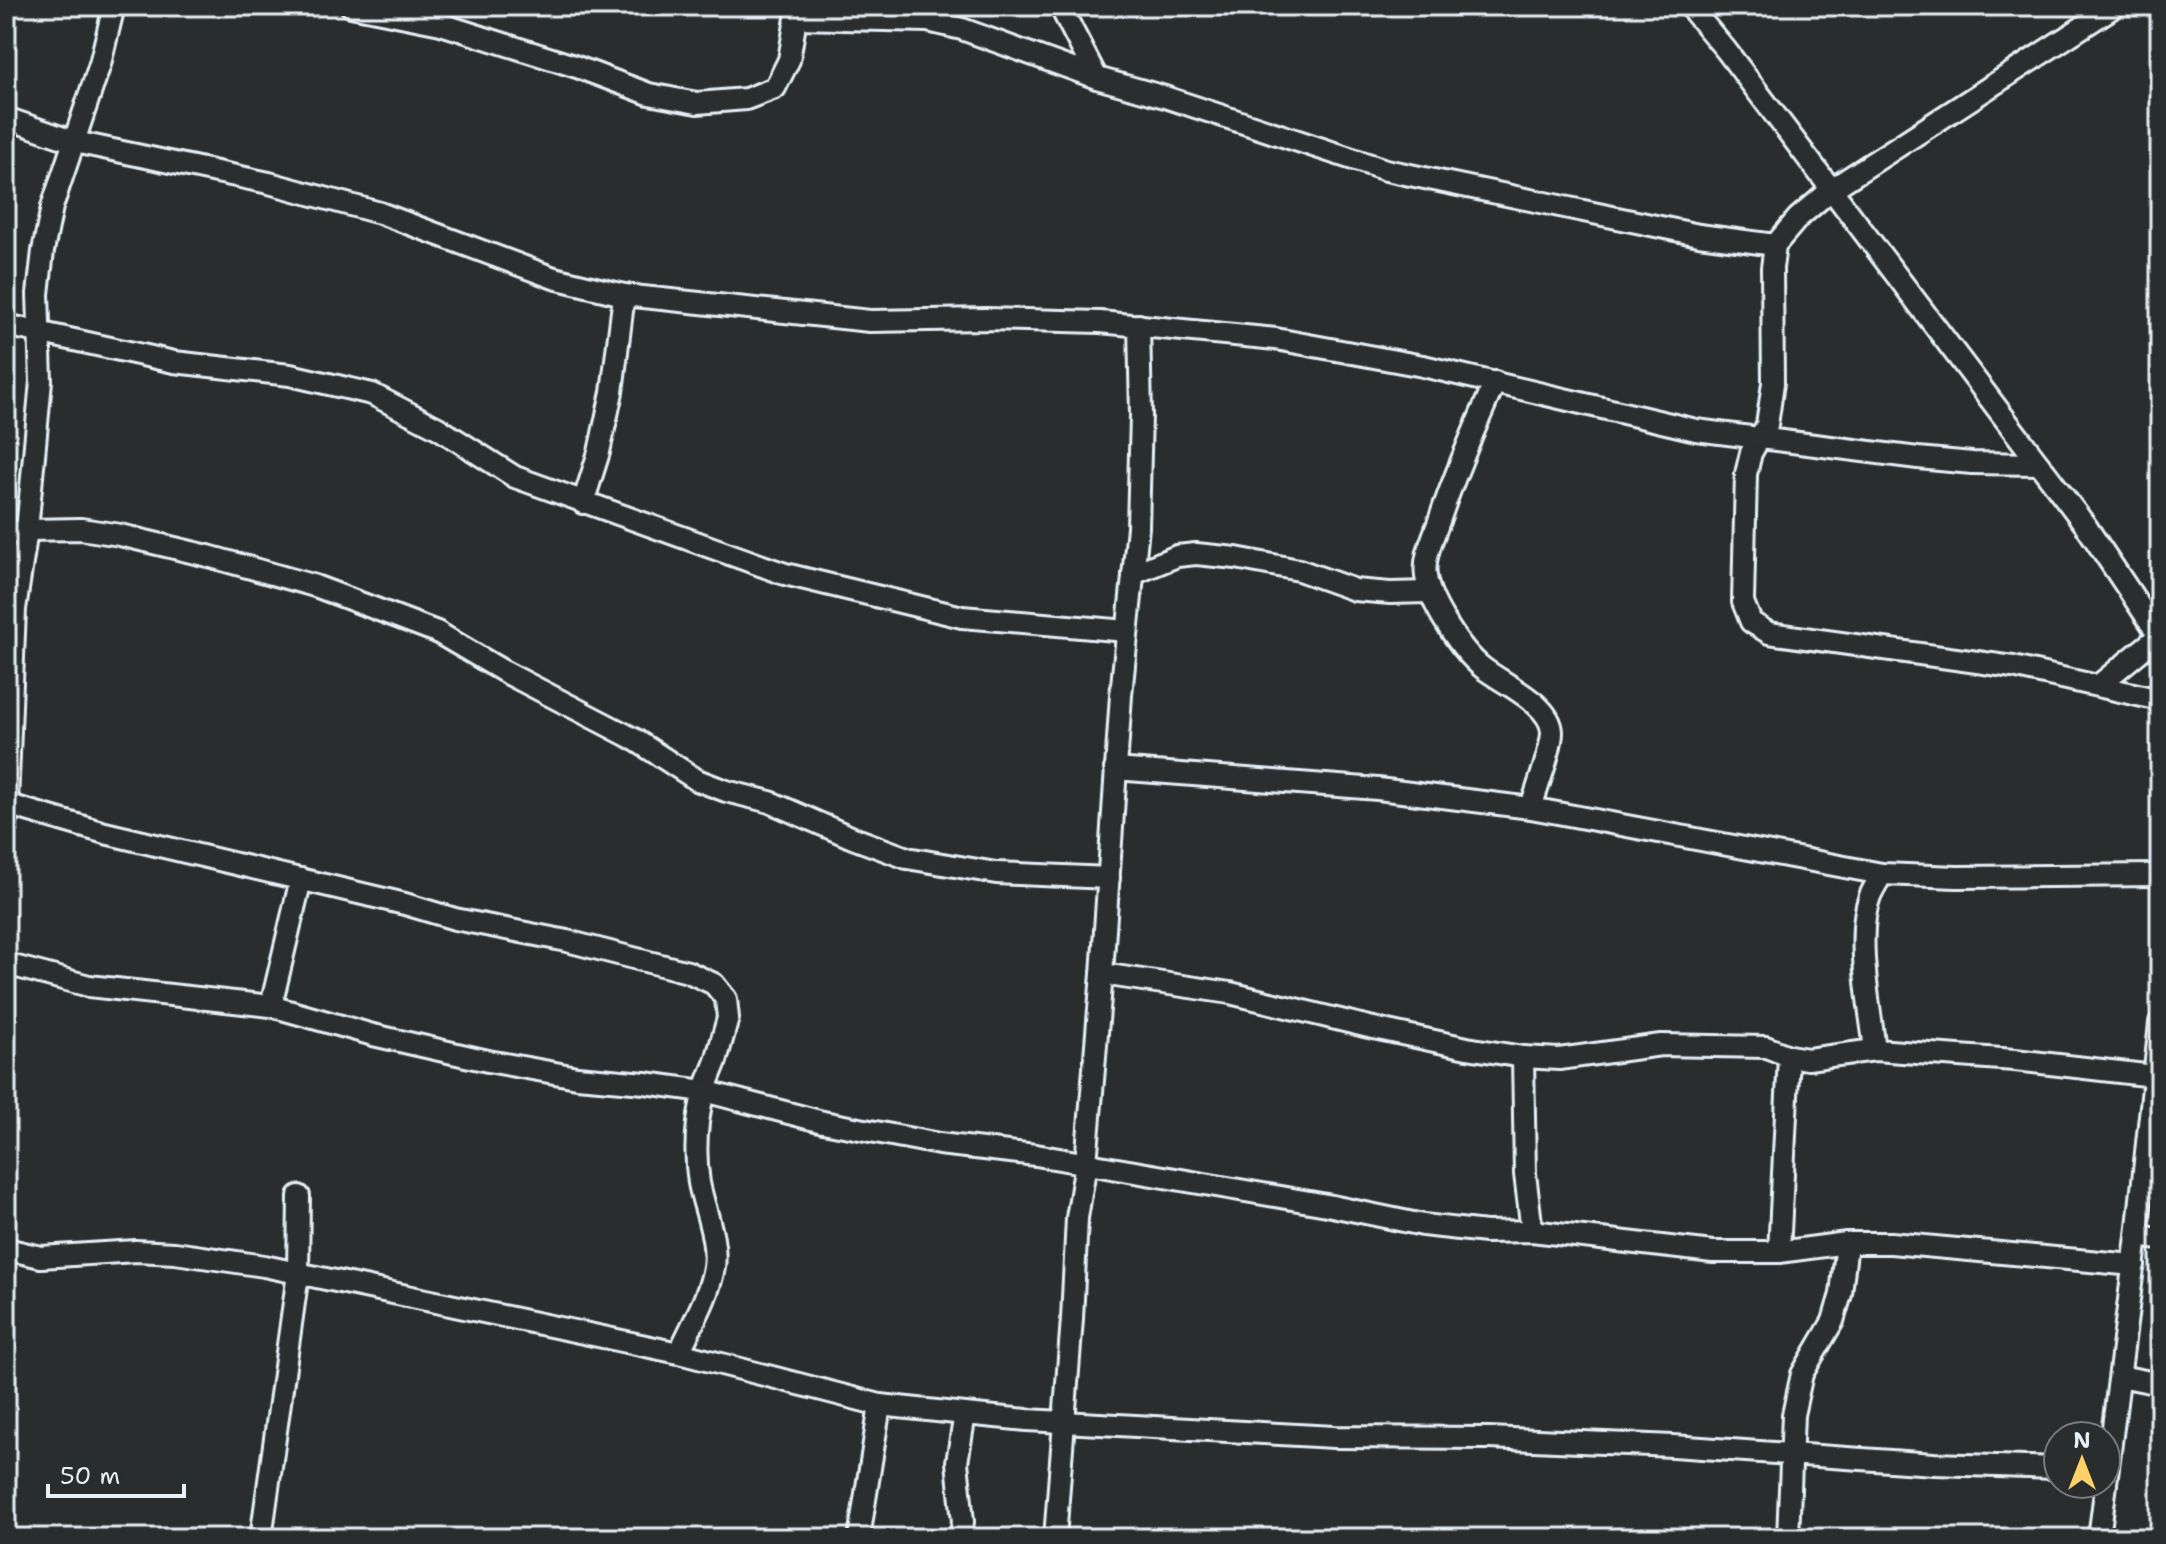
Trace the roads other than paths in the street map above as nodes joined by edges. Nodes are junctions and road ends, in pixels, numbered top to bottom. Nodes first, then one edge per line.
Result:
1 (114, 6) edge
2 (351, 6) edge
3 (1689, 6) edge
4 (2115, 6) edge
5 (1067, 8) edge
6 (796, 12) edge
7 (1097, 78) junction
8 (6, 118) edge
9 (75, 142) junction
10 (1832, 189) junction
11 (1775, 245) junction
12 (624, 295) junction
13 (6, 325) edge
14 (1139, 325) junction
15 (39, 332) junction
16 (1495, 382) junction
17 (1759, 438) junction
18 (2039, 464) junction
19 (583, 503) junction
20 (27, 530) junction
21 (6, 534) edge
22 (1133, 574) junction
23 (1429, 592) junction
24 (1127, 631) junction
25 (2160, 636) edge
26 (2099, 685) junction
27 (2160, 700) edge
28 (1115, 769) junction
29 (7, 804) edge
30 (1531, 808) junction
31 (6, 827) edge
32 (1882, 874) junction
33 (2160, 875) edge
34 (1109, 878) junction
35 (301, 879) junction
36 (6, 964) edge
37 (1102, 974) junction
38 (271, 1006) junction
39 (2160, 1023) edge
40 (1875, 1050) junction
41 (1789, 1056) junction
42 (1523, 1057) junction
43 (2154, 1076) junction
44 (704, 1091) junction
45 (1086, 1163) junction
46 (299, 1196) dead end
47 (1532, 1231) junction
48 (2137, 1236) junction
49 (2160, 1239) edge
50 (1847, 1243) junction
51 (6, 1249) edge
52 (1779, 1252) junction
53 (2134, 1265) junction
54 (298, 1274) junction
55 (679, 1353) junction
56 (2120, 1376) junction
57 (2160, 1384) edge
58 (880, 1405) junction
59 (965, 1414) junction
60 (2114, 1420) edge
61 (1065, 1421) junction
62 (1791, 1455) junction
63 (2042, 1467) edge
64 (2103, 1500) edge
65 (261, 1538) edge
66 (859, 1538) edge
67 (960, 1538) edge
68 (1055, 1538) edge
69 (1788, 1538) edge
70 (2099, 1538) edge

1 - 9 street
2 - 6 street
3 - 10 street
4 - 10 street
5 - 7 street
6 - 7 street
7 - 11 street
8 - 9 street
9 - 12 street
9 - 15 street
10 - 11 street
10 - 18 street
11 - 17 street
12 - 14 street
12 - 19 street
13 - 15 street
14 - 16 street
14 - 22 street
15 - 19 street
15 - 20 street
16 - 17 street
16 - 23 street
17 - 18 street
17 - 26 street
18 - 25 street
19 - 24 street
20 - 21 street
20 - 29 street
20 - 34 street
22 - 23 street
22 - 24 street
23 - 30 street
24 - 28 street
25 - 26 street
26 - 27 street
28 - 30 street
28 - 34 street
29 - 31 street
29 - 35 street
30 - 32 street
32 - 33 street
32 - 40 street
34 - 37 street
35 - 38 street
35 - 44 street
36 - 38 street
37 - 42 street
37 - 45 street
38 - 44 street
39 - 43 street
40 - 41 street
40 - 43 street
41 - 42 street
41 - 52 street
42 - 47 street
43 - 48 street
44 - 45 street
44 - 55 street
45 - 47 street
45 - 61 street
46 - 54 street
47 - 52 street
48 - 49 street
48 - 53 street
50 - 52 street
50 - 53 street
50 - 62 street
51 - 54 street
53 - 56 street
54 - 55 street
54 - 65 street
55 - 58 street
56 - 57 street
56 - 60 street
58 - 59 street
58 - 66 street
59 - 61 street
59 - 67 street
61 - 62 street
61 - 68 street
62 - 63 street
62 - 69 street
64 - 70 street

